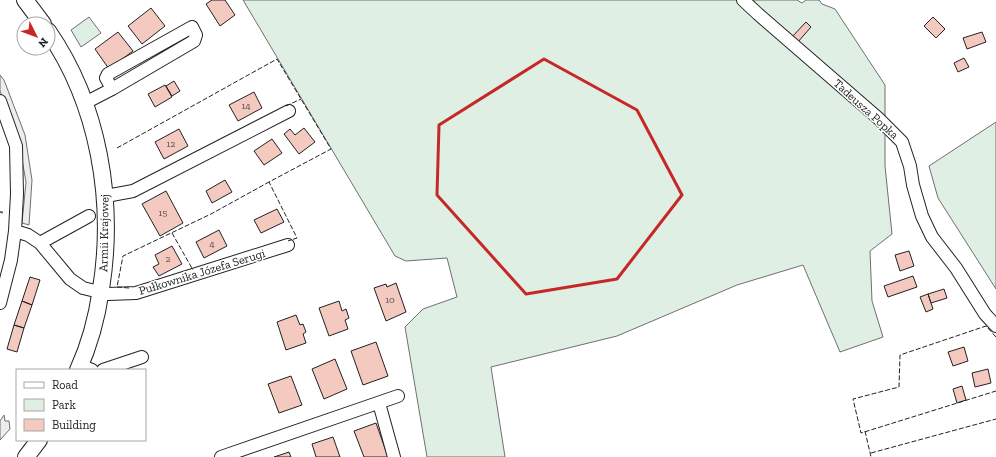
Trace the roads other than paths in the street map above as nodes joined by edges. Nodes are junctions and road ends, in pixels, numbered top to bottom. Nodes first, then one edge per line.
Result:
1 (25, 0) edge
2 (743, 0) edge
3 (37, 16) edge
4 (56, 44) edge
5 (112, 89) junction
6 (0, 101) edge
7 (85, 103) junction
8 (288, 111) dead end
9 (106, 196) junction
10 (89, 216) dead end
11 (15, 231) junction
12 (40, 242) junction
13 (288, 245) dead end
14 (101, 292) junction
15 (0, 303) edge
16 (996, 326) edge
17 (142, 357) dead end
18 (83, 368) edge
19 (107, 369) edge
20 (398, 396) dead end
21 (379, 404) junction
22 (38, 441) edge
23 (26, 457) edge
24 (221, 457) edge
25 (394, 457) edge

1 - 3 main road
2 - 16 street, Tadeusza Popka
4 - 7 main road, Armii Krajowej
5 - 5 street
5 - 7 street
6 - 11 street
7 - 9 main road, Armii Krajowej
8 - 9 street
9 - 14 main road, Armii Krajowej
10 - 12 street
11 - 12 street, Pułkownika Józefa Serugi
11 - 15 street
12 - 14 street, Pułkownika Józefa Serugi
13 - 14 street, Pułkownika Józefa Serugi
14 - 18 main road, Armii Krajowej
17 - 19 street
20 - 21 street
21 - 24 street
21 - 25 street
22 - 23 main road

